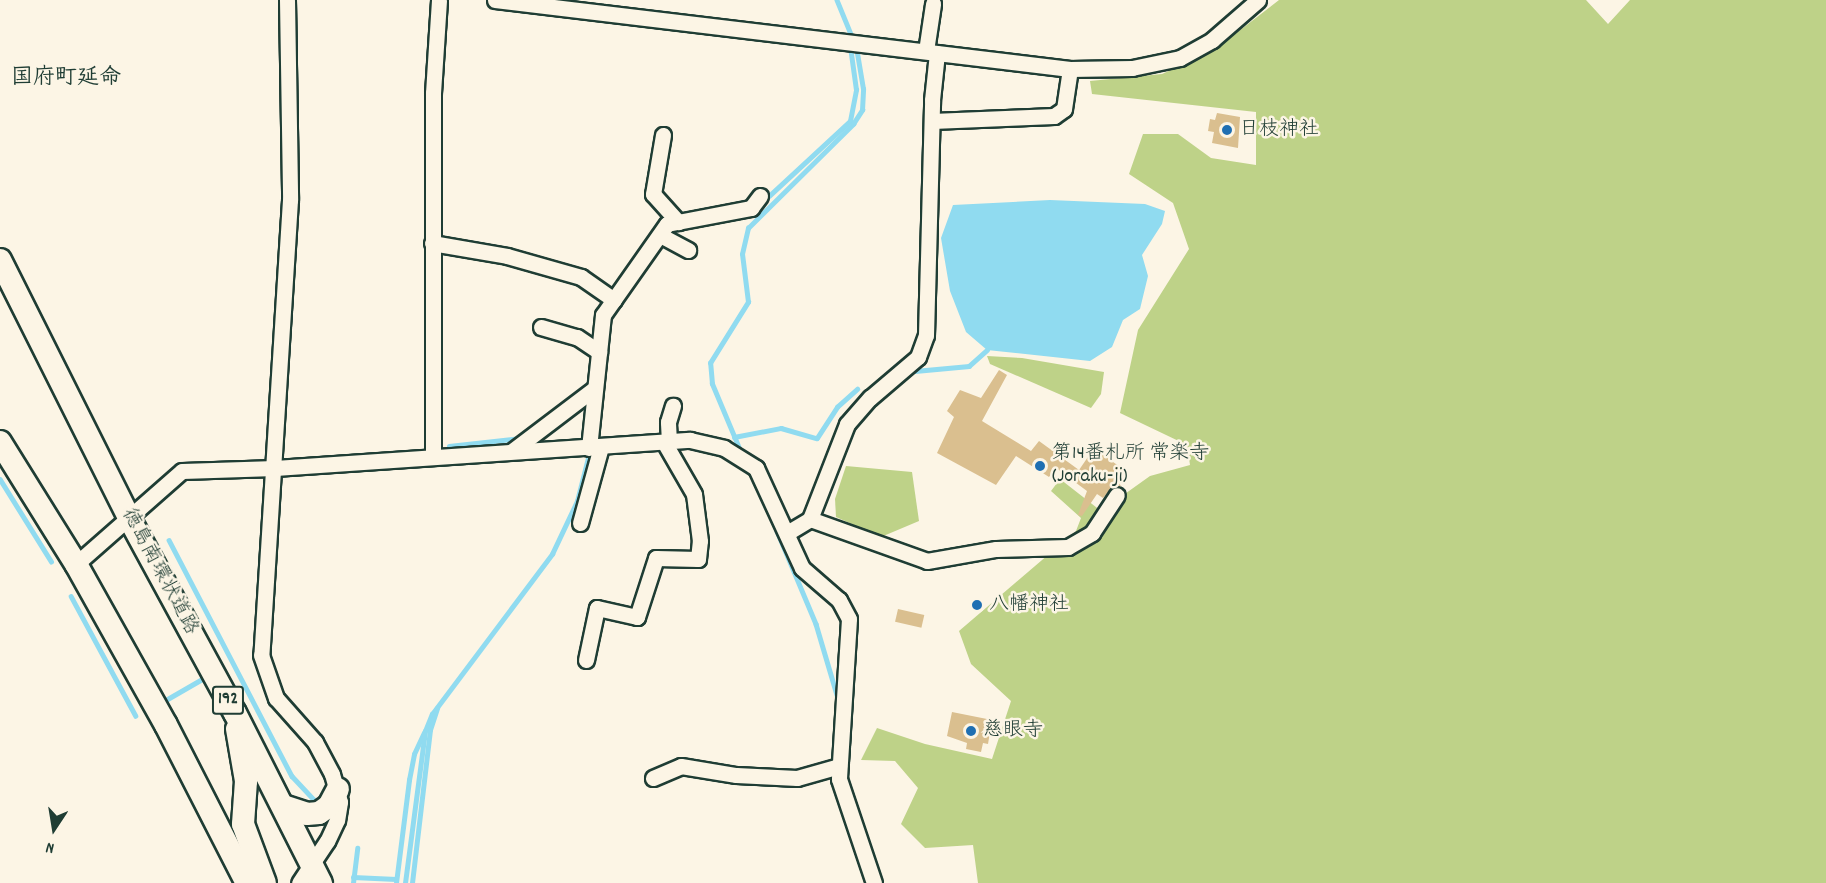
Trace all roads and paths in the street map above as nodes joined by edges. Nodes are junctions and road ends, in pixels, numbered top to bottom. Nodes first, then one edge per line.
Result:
1 (287, 0) edge
2 (439, 0) edge
3 (495, 0) edge
4 (1258, 0) edge
5 (933, 4) dead end
6 (932, 52) junction
7 (1070, 69) junction
8 (932, 121) junction
9 (663, 135) dead end
10 (760, 196) dead end
11 (678, 222) junction
12 (660, 235) junction
13 (432, 243) junction
14 (688, 250) dead end
15 (0, 260) edge
16 (614, 300) junction
17 (541, 327) dead end
18 (599, 352) junction
19 (595, 388) junction
20 (673, 406) dead end
21 (0, 442) edge
22 (667, 442) junction
23 (595, 447) junction
24 (512, 450) junction
25 (433, 456) junction
26 (275, 468) junction
27 (1118, 495) dead end
28 (810, 519) junction
29 (130, 520) junction
30 (580, 523) dead end
31 (787, 533) junction
32 (76, 564) junction
33 (586, 660) dead end
34 (235, 712) junction
35 (839, 766) junction
36 (653, 778) dead end
37 (338, 789) junction
38 (283, 806) junction
39 (311, 879) edge
40 (247, 883) edge
41 (265, 883) edge
42 (874, 883) edge

1 - 26 street
2 - 13 street
3 - 6 street
4 - 7 street
5 - 6 street
6 - 7 street
6 - 8 street
7 - 8 street
8 - 28 street
9 - 11 street
10 - 11 street
11 - 12 street
12 - 14 street
12 - 16 street
13 - 16 street
13 - 25 street
15 - 29 highway, 徳島南環状道路 / 192
16 - 18 street
17 - 18 street
18 - 19 street
19 - 23 street
19 - 24 street
20 - 22 street
21 - 32 highway
22 - 23 street
22 - 31 street
22 - 33 street
23 - 24 street
23 - 30 street
24 - 25 street
25 - 26 street
26 - 29 street
26 - 37 street
27 - 28 street
28 - 31 street
29 - 32 street
29 - 34 highway, 徳島南環状道路 / 192
31 - 35 street
32 - 40 highway
34 - 38 highway, 徳島南環状道路 / 192
34 - 41 highway
35 - 36 street
35 - 42 street
37 - 38 highway
37 - 39 street
38 - 39 highway, 徳島南環状道路 / 192

